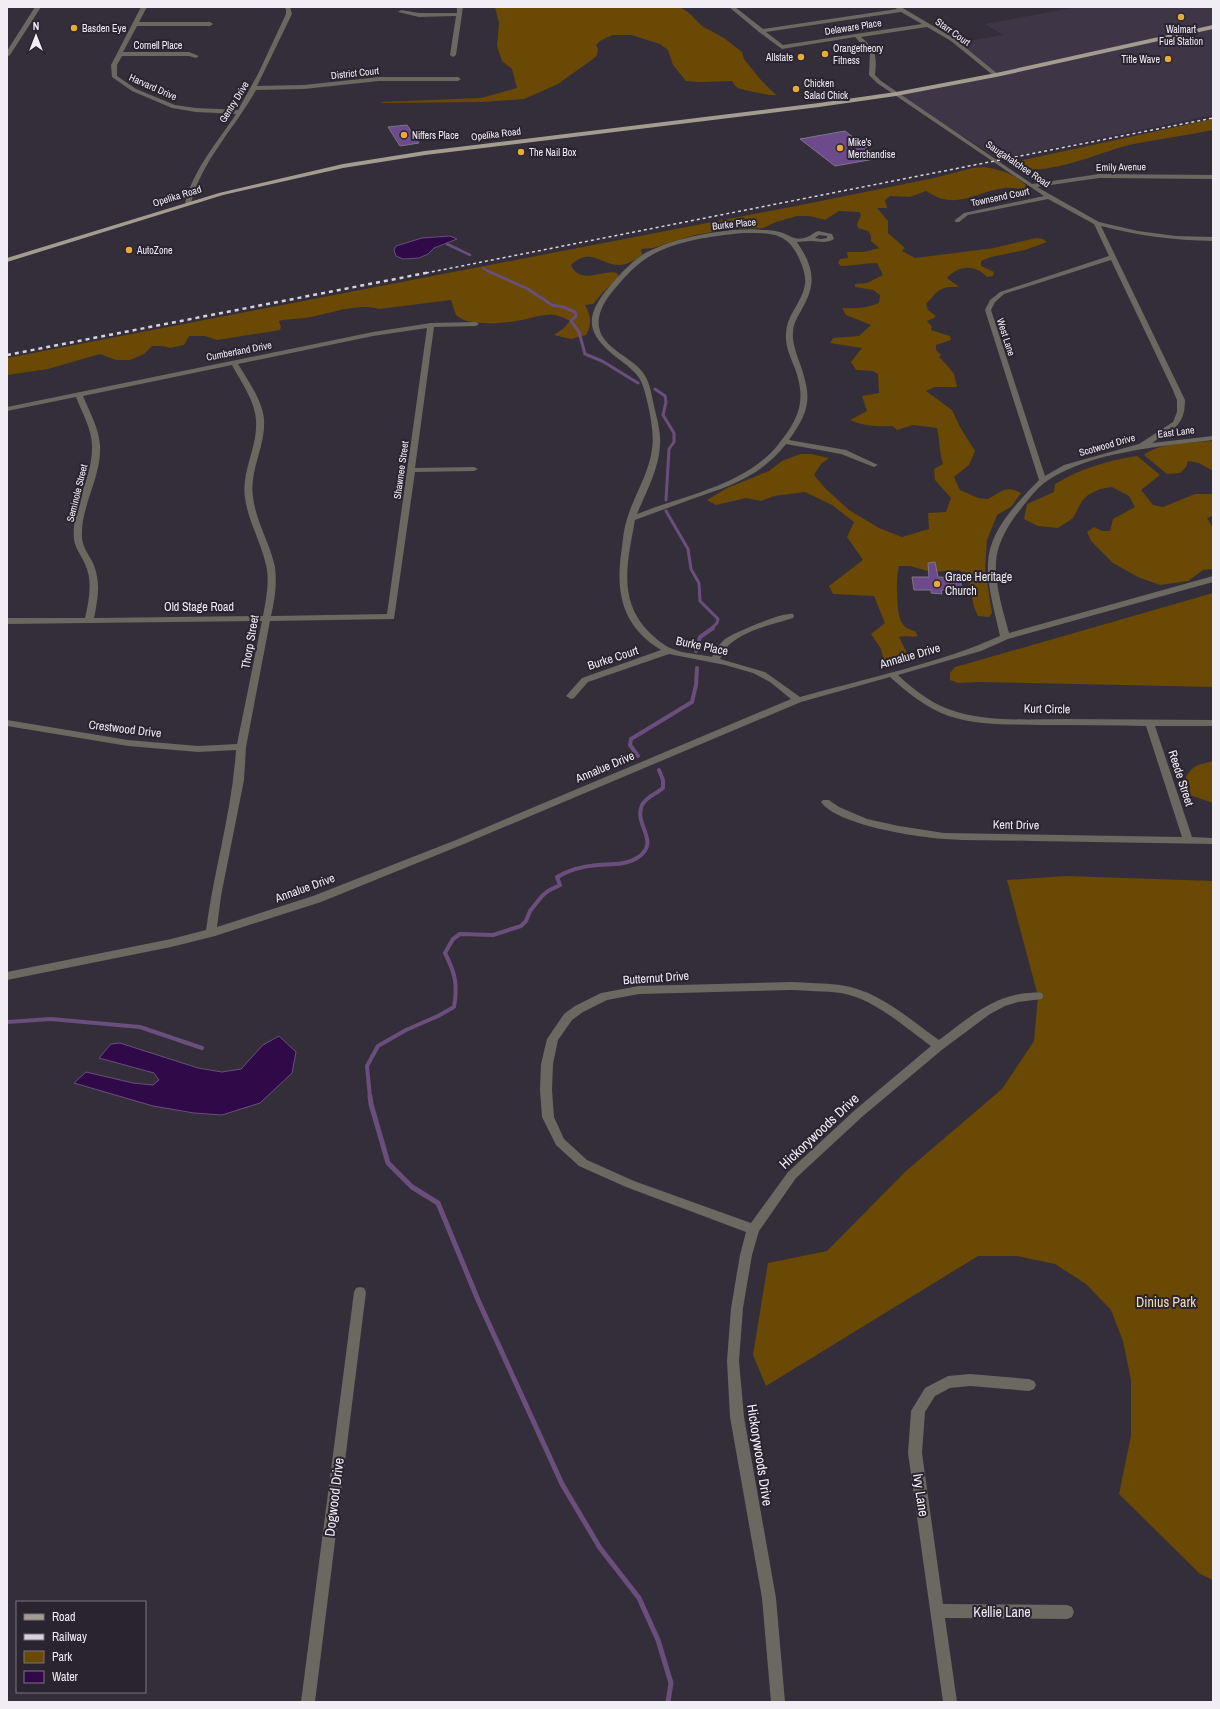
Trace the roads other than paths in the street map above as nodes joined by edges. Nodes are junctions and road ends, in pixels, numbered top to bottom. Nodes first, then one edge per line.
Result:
1 (38, 7) edge
2 (144, 7) edge
3 (287, 7) edge
4 (460, 7) edge
5 (732, 7) edge
6 (900, 8) edge
7 (401, 12) dead end
8 (459, 14) junction
9 (135, 24) junction
10 (210, 24) dead end
11 (927, 25) junction
12 (1213, 27) edge
13 (761, 31) junction
14 (857, 36) junction
15 (120, 54) junction
16 (7, 55) edge
17 (453, 55) dead end
18 (196, 56) dead end
19 (996, 75) junction
20 (458, 79) dead end
21 (254, 88) junction
22 (896, 94) junction
23 (240, 112) junction
24 (1213, 177) edge
25 (1031, 186) junction
26 (1048, 197) junction
27 (188, 203) junction
28 (957, 221) dead end
29 (1097, 223) junction
30 (811, 239) dead end
31 (1213, 240) edge
32 (792, 241) junction
33 (1113, 257) junction
34 (7, 260) edge
35 (476, 324) dead end
36 (431, 325) junction
37 (234, 362) junction
38 (79, 394) junction
39 (7, 409) edge
40 (1213, 438) edge
41 (785, 442) junction
42 (1142, 446) junction
43 (874, 466) dead end
44 (474, 469) dead end
45 (411, 470) junction
46 (1043, 480) junction
47 (630, 518) junction
48 (1213, 579) edge
49 (790, 616) dead end
50 (391, 617) joint
51 (267, 619) junction
52 (89, 620) junction
53 (7, 621) edge
54 (1005, 637) junction
55 (668, 651) junction
56 (715, 660) junction
57 (893, 675) junction
58 (571, 696) dead end
59 (798, 700) junction
60 (7, 723) edge
61 (1150, 723) junction
62 (1213, 723) edge
63 (241, 747) junction
64 (826, 802) dead end
65 (1188, 841) junction
66 (1213, 841) edge
67 (211, 933) junction
68 (7, 976) edge
69 (1038, 996) dead end
70 (939, 1046) junction
71 (753, 1229) junction
72 (360, 1292) dead end
73 (1029, 1385) dead end
74 (938, 1611) junction
75 (1067, 1612) dead end
76 (308, 1702) edge
77 (778, 1702) edge
78 (950, 1702) edge

1 - 16 street
2 - 9 street, Harvard Drive
3 - 21 street, Gentry Drive
4 - 8 street
5 - 13 street
6 - 11 street, Starr Court
6 - 13 street
7 - 8 street
8 - 17 street
9 - 10 street
9 - 15 street, Harvard Drive
11 - 14 street, Delaware Place
11 - 19 street, Starr Court
12 - 19 main road, Opelika Road
13 - 14 street, Delaware Place
14 - 22 street, Saugahatchee Road
15 - 18 street, Cornell Place
15 - 23 street, Harvard Drive
19 - 22 main road, Opelika Road
20 - 21 street, District Court
21 - 23 street, Gentry Drive
22 - 25 street, Saugahatchee Road
22 - 27 main road, Opelika Road
23 - 27 street, Gentry Drive
24 - 25 street, Emily Avenue
25 - 26 street, Saugahatchee Road
26 - 28 street, Townsend Court
26 - 29 street, Saugahatchee Road
27 - 34 main road, Opelika Road
29 - 31 street, Saugahatchee Road
29 - 33 street, Scotwood Drive
30 - 32 street
32 - 41 street
32 - 47 street, Burke Place
33 - 42 street, Scotwood Drive
33 - 46 street, West Lane
35 - 36 street, Cumberland Drive
36 - 37 street, Cumberland Drive
36 - 45 street, Shawnee Street
37 - 38 street, Cumberland Drive
37 - 51 street, Thorp Street
38 - 39 street, Cumberland Drive
38 - 52 street, Seminole Street
40 - 42 street, East Lane
41 - 43 street
41 - 47 street
42 - 46 street, Scotwood Drive
44 - 45 street
45 - 50 street, Shawnee Street
46 - 54 street, Scotwood Drive
47 - 55 street, Burke Place
48 - 54 street, Annalue Drive
49 - 56 street
50 - 51 street, Old Stage Road
51 - 52 street, Old Stage Road
51 - 63 street, Thorp Street
52 - 53 street, Old Stage Road
54 - 57 street, Annalue Drive
55 - 56 street, Burke Place
55 - 58 street, Burke Court
56 - 59 street, Burke Place
57 - 59 street, Annalue Drive
57 - 61 street, Kurt Circle
59 - 67 street, Annalue Drive
60 - 63 street, Crestwood Drive
61 - 62 street, Kurt Circle
61 - 65 street, Reede Street
63 - 67 street, Thorp Street
64 - 65 street, Kent Drive
65 - 66 street, Kent Drive
67 - 68 street, Annalue Drive
69 - 70 street, Hickorywoods Drive
70 - 71 street, Hickorywoods Drive
70 - 71 street, Butternut Drive
71 - 77 street, Hickorywoods Drive
72 - 76 street, Dogwood Drive
73 - 74 street, Ivy Lane
74 - 75 street, Kellie Lane
74 - 78 street, Ivy Lane

